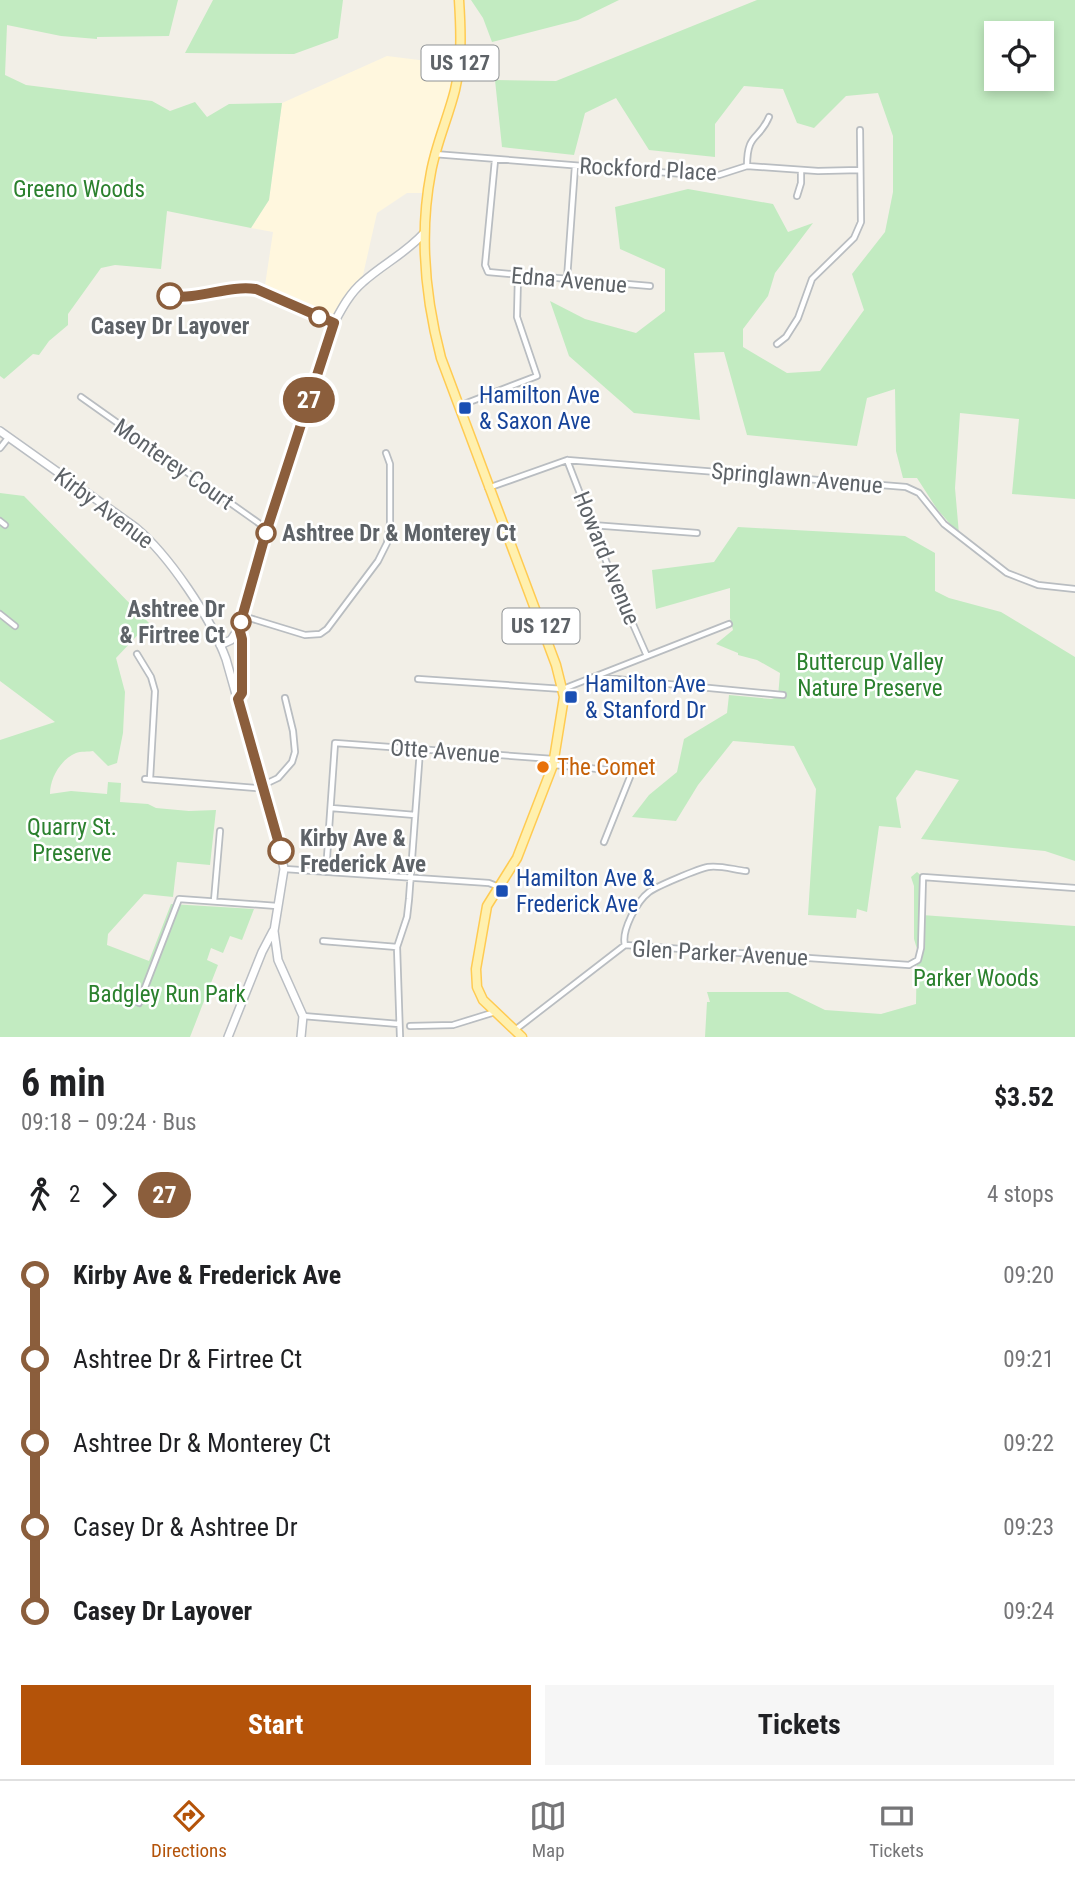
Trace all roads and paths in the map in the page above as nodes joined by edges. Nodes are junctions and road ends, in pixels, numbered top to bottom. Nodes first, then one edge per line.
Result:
1 (459, 0) edge
2 (769, 117) dead end
3 (860, 130) dead end
4 (434, 154) junction
5 (495, 160) junction
6 (575, 166) junction
7 (747, 166) junction
8 (801, 170) junction
9 (860, 170) junction
10 (797, 196) dead end
11 (424, 233) junction
12 (406, 252) junction
13 (425, 254) junction
14 (518, 276) junction
15 (566, 279) junction
16 (650, 286) dead end
17 (166, 295) dead end
18 (334, 323) junction
19 (778, 344) dead end
20 (80, 397) dead end
21 (459, 406) junction
22 (0, 431) edge
23 (8, 438) junction
24 (0, 448) edge
25 (386, 453) dead end
26 (567, 460) junction
27 (488, 488) junction
28 (592, 525) junction
29 (267, 529) junction
30 (697, 533) dead end
31 (1075, 589) edge
32 (0, 614) edge
33 (242, 616) junction
34 (729, 624) dead end
35 (15, 626) dead end
36 (239, 628) junction
37 (220, 645) junction
38 (137, 654) dead end
39 (647, 656) junction
40 (595, 677) junction
41 (418, 679) dead end
42 (563, 689) junction
43 (783, 695) dead end
44 (285, 698) dead end
45 (238, 699) junction
46 (420, 750) junction
47 (554, 762) junction
48 (264, 786) junction
49 (331, 808) junction
50 (415, 815) junction
51 (220, 831) dead end
52 (604, 842) dead end
53 (284, 869) junction
54 (746, 871) dead end
55 (326, 872) junction
56 (410, 879) junction
57 (500, 887) junction
58 (1075, 888) edge
59 (214, 901) junction
60 (278, 906) junction
61 (274, 931) junction
62 (323, 941) dead end
63 (625, 945) junction
64 (397, 947) junction
65 (139, 1003) dead end
66 (495, 1012) junction
67 (303, 1016) junction
68 (399, 1024) junction
69 (410, 1026) dead end
70 (514, 1031) junction
71 (228, 1037) edge
72 (300, 1037) edge
73 (400, 1037) edge
74 (522, 1037) edge

1 - 4 main road, US 127
2 - 7 street
3 - 9 street
4 - 5 street, Rockford Place
4 - 11 main road, US 127
5 - 6 street, Rockford Place
5 - 14 street, Edna Avenue
6 - 7 street, Rockford Place
6 - 15 street
7 - 8 street, Rockford Place
8 - 9 street, Rockford Place
8 - 10 street
9 - 19 street
11 - 12 street
11 - 13 main road, US 127
12 - 13 street
12 - 18 street
13 - 21 main road, US 127
14 - 15 street, Edna Avenue
14 - 21 street
15 - 16 street, Edna Avenue
17 - 18 street
18 - 29 street
20 - 29 street, Monterey Court
21 - 27 main road, US 127
22 - 23 street, Kirby Avenue
23 - 24 street
23 - 37 street, Kirby Avenue
25 - 33 street
26 - 27 street, Springlawn Avenue
26 - 28 street, Howard Avenue
26 - 31 street, Springlawn Avenue
27 - 42 main road, US 127
28 - 30 street
28 - 39 street, Howard Avenue
29 - 33 street
32 - 35 street
33 - 36 street
34 - 39 street
36 - 37 street
36 - 45 street
37 - 45 street, Kirby Avenue
38 - 48 street
39 - 40 street
40 - 42 street
40 - 43 street
41 - 42 street
42 - 47 main road, US 127
44 - 48 street
45 - 48 street, Kirby Avenue
46 - 47 street, Otte Avenue
46 - 49 street, Otte Avenue
46 - 50 street
47 - 52 street, Otte Avenue
47 - 57 main road, US 127
48 - 53 street, Kirby Avenue
49 - 50 street
49 - 55 street
50 - 56 street
51 - 59 street
53 - 55 street
53 - 60 street, Kirby Avenue
54 - 63 street
55 - 56 street
56 - 57 street
56 - 64 street
57 - 66 main road, US 127
58 - 63 street, Glen Parker Avenue
59 - 60 street
59 - 65 street
60 - 61 street, Kirby Avenue
61 - 67 street, Kirby Avenue
61 - 71 street
62 - 64 street
63 - 70 street, Glen Parker Avenue
64 - 68 street
66 - 69 street
66 - 70 main road, US 127
67 - 68 street
67 - 72 street
68 - 73 street
70 - 74 main road, US 127

